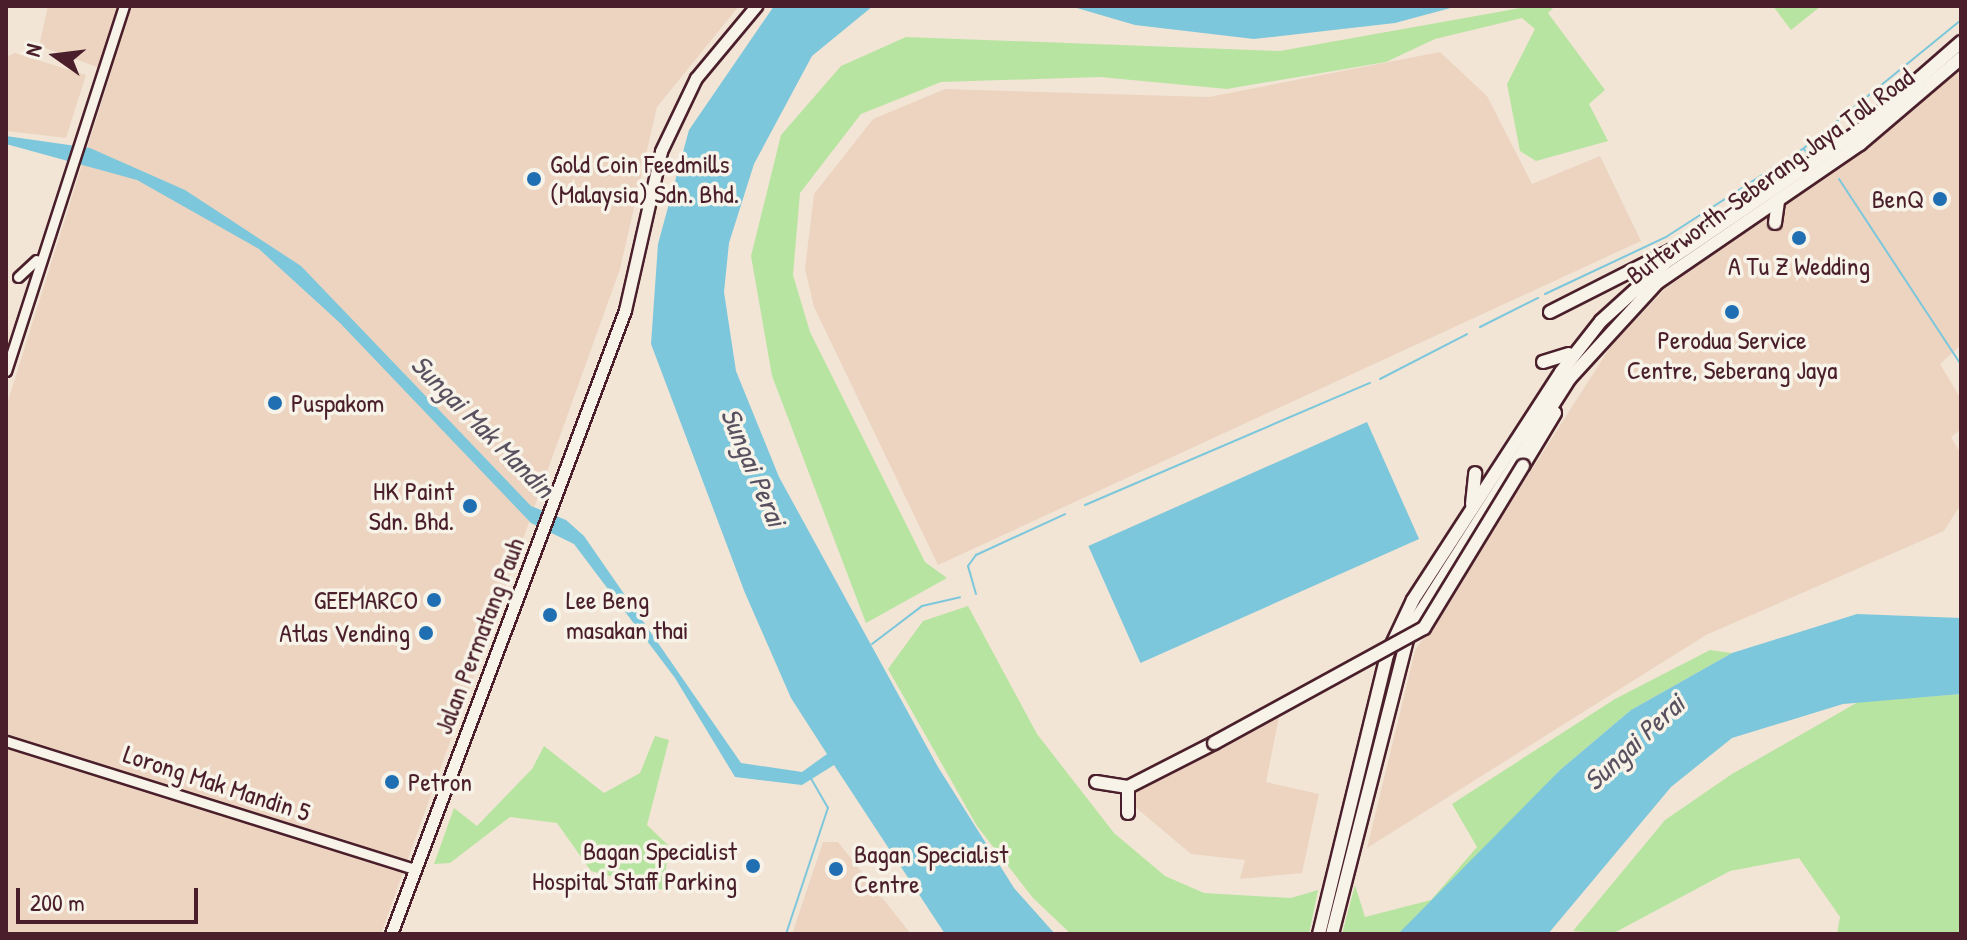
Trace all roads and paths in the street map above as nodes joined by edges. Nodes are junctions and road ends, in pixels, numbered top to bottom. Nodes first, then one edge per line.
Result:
1 (124, 6) edge
2 (756, 6) edge
3 (1961, 42) edge
4 (1961, 58) edge
5 (1961, 66) edge
6 (1936, 82) junction
7 (1778, 202) junction
8 (1775, 223) dead end
9 (1719, 224) junction
10 (38, 257) junction
11 (18, 277) dead end
12 (1550, 312) dead end
13 (1588, 345) junction
14 (1543, 362) dead end
15 (6, 371) edge
16 (1475, 473) dead end
17 (1472, 507) junction
18 (6, 741) edge
19 (1096, 782) dead end
20 (1128, 787) junction
21 (1128, 813) dead end
22 (414, 869) junction
23 (395, 931) edge
24 (1319, 934) edge
25 (1332, 934) edge

1 - 10 street
2 - 22 main road, Jalan Permatang Pauh
3 - 9 highway, Butterworth–Seberang Jaya Toll Road
4 - 6 highway, Butterworth–Seberang Jaya Toll Road
5 - 6 main road
6 - 7 highway, Butterworth–Seberang Jaya Toll Road
7 - 8 highway
7 - 13 highway, Butterworth–Seberang Jaya Toll Road
9 - 12 highway
9 - 13 highway, Butterworth–Seberang Jaya Toll Road
10 - 11 street
10 - 15 street
13 - 14 highway
13 - 17 highway, Butterworth–Seberang Jaya Toll Road
13 - 20 highway, bridge
13 - 25 highway, Butterworth–Seberang Jaya Toll Road
16 - 17 highway
17 - 24 highway, Butterworth–Seberang Jaya Toll Road
18 - 22 street, Lorong Mak Mandin 5
19 - 20 highway
20 - 21 highway
22 - 23 main road, Jalan Permatang Pauh

